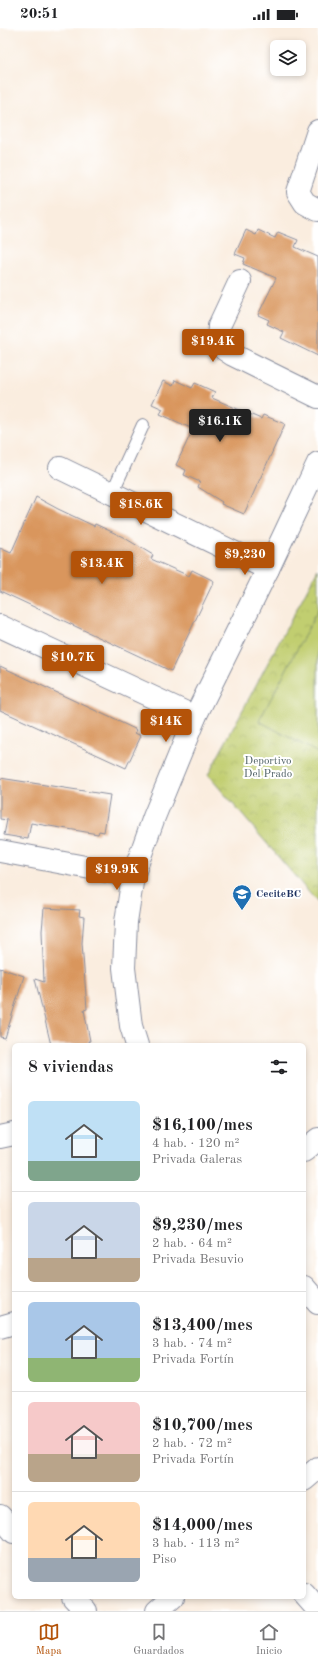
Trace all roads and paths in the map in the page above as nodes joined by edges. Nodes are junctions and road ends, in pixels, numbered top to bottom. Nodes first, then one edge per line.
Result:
1 (318, 131) edge
2 (318, 210) edge
3 (240, 281) dead end
4 (318, 397) edge
5 (143, 426) dead end
6 (318, 464) edge
7 (60, 468) dead end
8 (112, 493) junction
9 (268, 569) junction
10 (0, 626) edge
11 (194, 717) junction
12 (0, 851) edge
13 (133, 876) junction
14 (136, 1043) edge
15 (12, 1135) edge
16 (0, 1138) edge
17 (318, 1139) edge
18 (306, 1149) edge
19 (306, 1289) edge
20 (318, 1303) edge
21 (12, 1323) edge
22 (0, 1326) edge
23 (318, 1468) edge
24 (306, 1478) edge
25 (0, 1516) edge
26 (12, 1530) edge
27 (306, 1596) edge
28 (75, 1599) edge
29 (171, 1599) edge
30 (318, 1610) edge
31 (86, 1611) edge
32 (157, 1611) edge

1 - 2 street
3 - 4 street
5 - 8 lane
6 - 9 street
7 - 8 street
8 - 9 street
9 - 11 street
10 - 11 street
11 - 13 street
12 - 13 street
13 - 14 street
15 - 16 street
17 - 18 street
19 - 20 street
21 - 22 street
23 - 24 street
25 - 26 street
27 - 30 street
28 - 31 street
29 - 32 street

